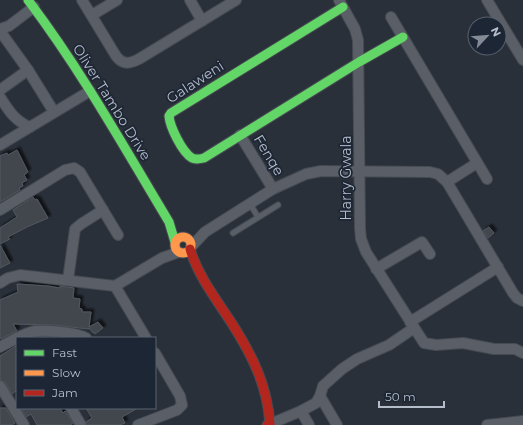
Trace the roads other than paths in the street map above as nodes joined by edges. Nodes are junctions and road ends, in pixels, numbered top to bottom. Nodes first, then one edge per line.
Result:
1 (82, 0) edge
2 (117, 0) edge
3 (190, 0) edge
4 (236, 0) edge
5 (487, 0) edge
6 (341, 2) edge
7 (31, 4) edge
8 (92, 16) junction
9 (391, 17) dead end
10 (202, 21) junction
11 (0, 30) edge
12 (403, 37) junction
13 (523, 60) edge
14 (359, 62) junction
15 (28, 70) junction
16 (0, 90) edge
17 (90, 91) junction
18 (0, 97) edge
19 (54, 112) junction
20 (30, 127) junction
21 (240, 135) junction
22 (0, 145) edge
23 (477, 164) junction
24 (360, 172) junction
25 (487, 179) dead end
26 (447, 182) junction
27 (273, 190) junction
28 (250, 204) junction
29 (278, 205) dead end
30 (0, 210) edge
31 (103, 210) junction
32 (258, 217) junction
33 (169, 222) junction
34 (233, 233) dead end
35 (118, 236) dead end
36 (188, 242) junction
37 (177, 248) junction
38 (430, 254) dead end
39 (197, 268) junction
40 (498, 268) junction
41 (376, 269) junction
42 (68, 280) junction
43 (0, 283) edge
44 (115, 286) junction
45 (523, 301) edge
46 (412, 325) junction
47 (29, 335) edge
48 (84, 337) edge
49 (145, 337) edge
50 (16, 339) edge
51 (0, 347) edge
52 (523, 353) edge
53 (156, 355) edge
54 (0, 386) edge
55 (320, 396) junction
56 (72, 409) edge
57 (301, 411) junction
58 (523, 421) edge
59 (24, 425) edge
60 (82, 425) edge
61 (138, 425) edge
62 (269, 425) edge
63 (309, 425) edge
64 (337, 425) edge
65 (487, 425) edge

1 - 8 street
2 - 8 street
3 - 10 street
4 - 10 street
5 - 13 street
6 - 14 street, Harry Gwala
6 - 21 street, Galaweni
7 - 11 street
7 - 17 street, Oliver Tambo Drive
8 - 10 street
9 - 12 street
11 - 15 street
12 - 14 street, Galaweni
12 - 23 street
14 - 21 street, Galaweni
14 - 24 street, Harry Gwala
15 - 16 street
15 - 19 street
17 - 19 street
17 - 33 street, Oliver Tambo Drive
18 - 20 street
19 - 20 street
20 - 22 street
21 - 27 street, Fenqe
23 - 25 street
23 - 26 street
24 - 26 street
24 - 27 street
24 - 41 street, Harry Gwala
26 - 40 street
27 - 28 street
28 - 32 lane
28 - 36 street
29 - 32 lane
30 - 31 street
31 - 35 street
31 - 42 street
32 - 34 lane
33 - 36 street, Oliver Tambo Drive
33 - 37 street, Oliver Tambo Drive
36 - 37 street
36 - 37 street
36 - 39 street, Oliver Tambo Drive
37 - 39 street, Oliver Tambo Drive
37 - 44 street
38 - 41 street
39 - 62 street, Oliver Tambo Drive
40 - 45 street
40 - 46 street
41 - 46 street, Harry Gwala
42 - 43 street
42 - 44 street
44 - 49 street
46 - 52 street, Harry Gwala
46 - 55 street
47 - 48 street
50 - 51 street
53 - 61 street
54 - 59 street
55 - 57 street
55 - 64 street
56 - 60 street
57 - 62 street
57 - 63 street
58 - 65 street

